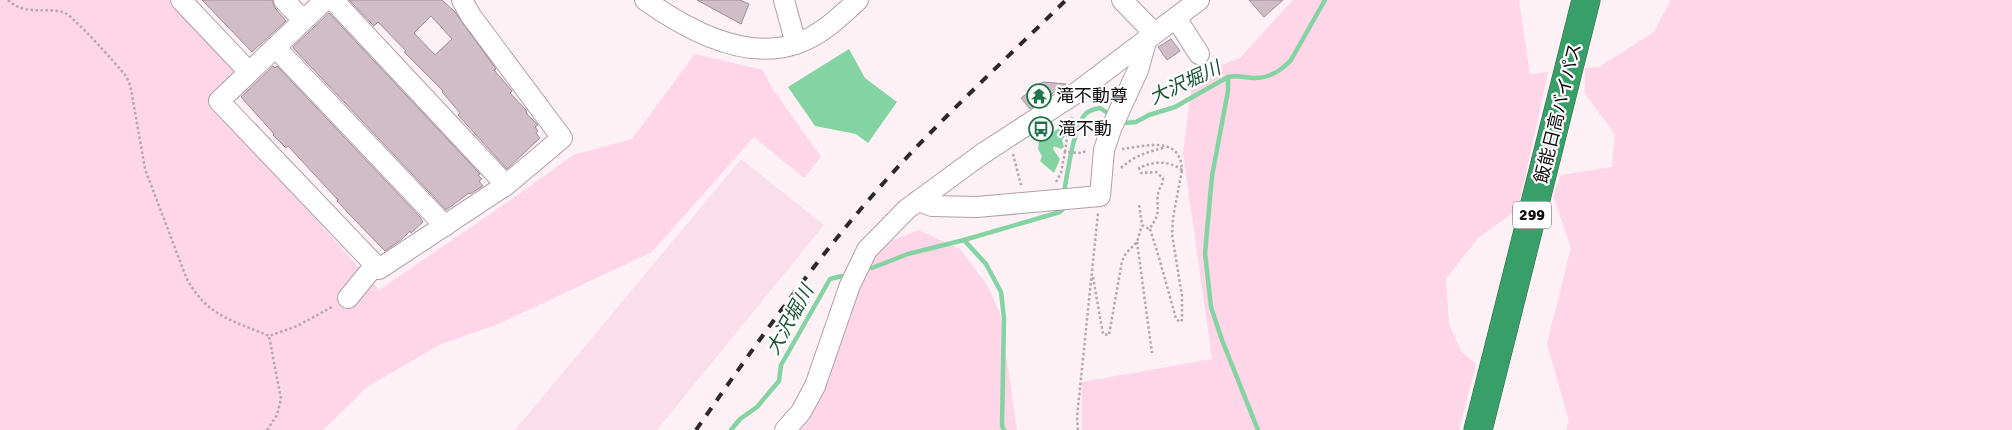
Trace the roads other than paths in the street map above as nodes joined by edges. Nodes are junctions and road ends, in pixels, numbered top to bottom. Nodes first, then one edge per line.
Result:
1 (181, 0) edge
2 (284, 0) edge
3 (325, 0) edge
4 (334, 0) edge
5 (462, 0) edge
6 (646, 0) edge
7 (784, 0) edge
8 (858, 0) edge
9 (1122, 0) edge
10 (1200, 0) edge
11 (1586, 0) edge
12 (1176, 18) junction
13 (303, 20) junction
14 (1151, 35) junction
15 (796, 44) junction
16 (275, 47) junction
17 (1199, 54) dead end
18 (249, 72) junction
19 (506, 185) junction
20 (918, 201) junction
21 (445, 226) junction
22 (375, 265) junction
23 (348, 298) road end
24 (785, 430) edge
25 (1478, 430) edge

1 - 18 street
2 - 13 street
3 - 13 street
4 - 19 street
5 - 19 street
6 - 15 street
7 - 15 street
8 - 15 street
9 - 14 street
10 - 12 street
11 - 25 highway, 飯能日高バイパス / 299
12 - 14 street
12 - 17 street
13 - 16 street
14 - 20 street
14 - 20 street
16 - 18 street
16 - 21 street
18 - 22 street
19 - 21 street
20 - 24 street
21 - 22 street
22 - 23 street

